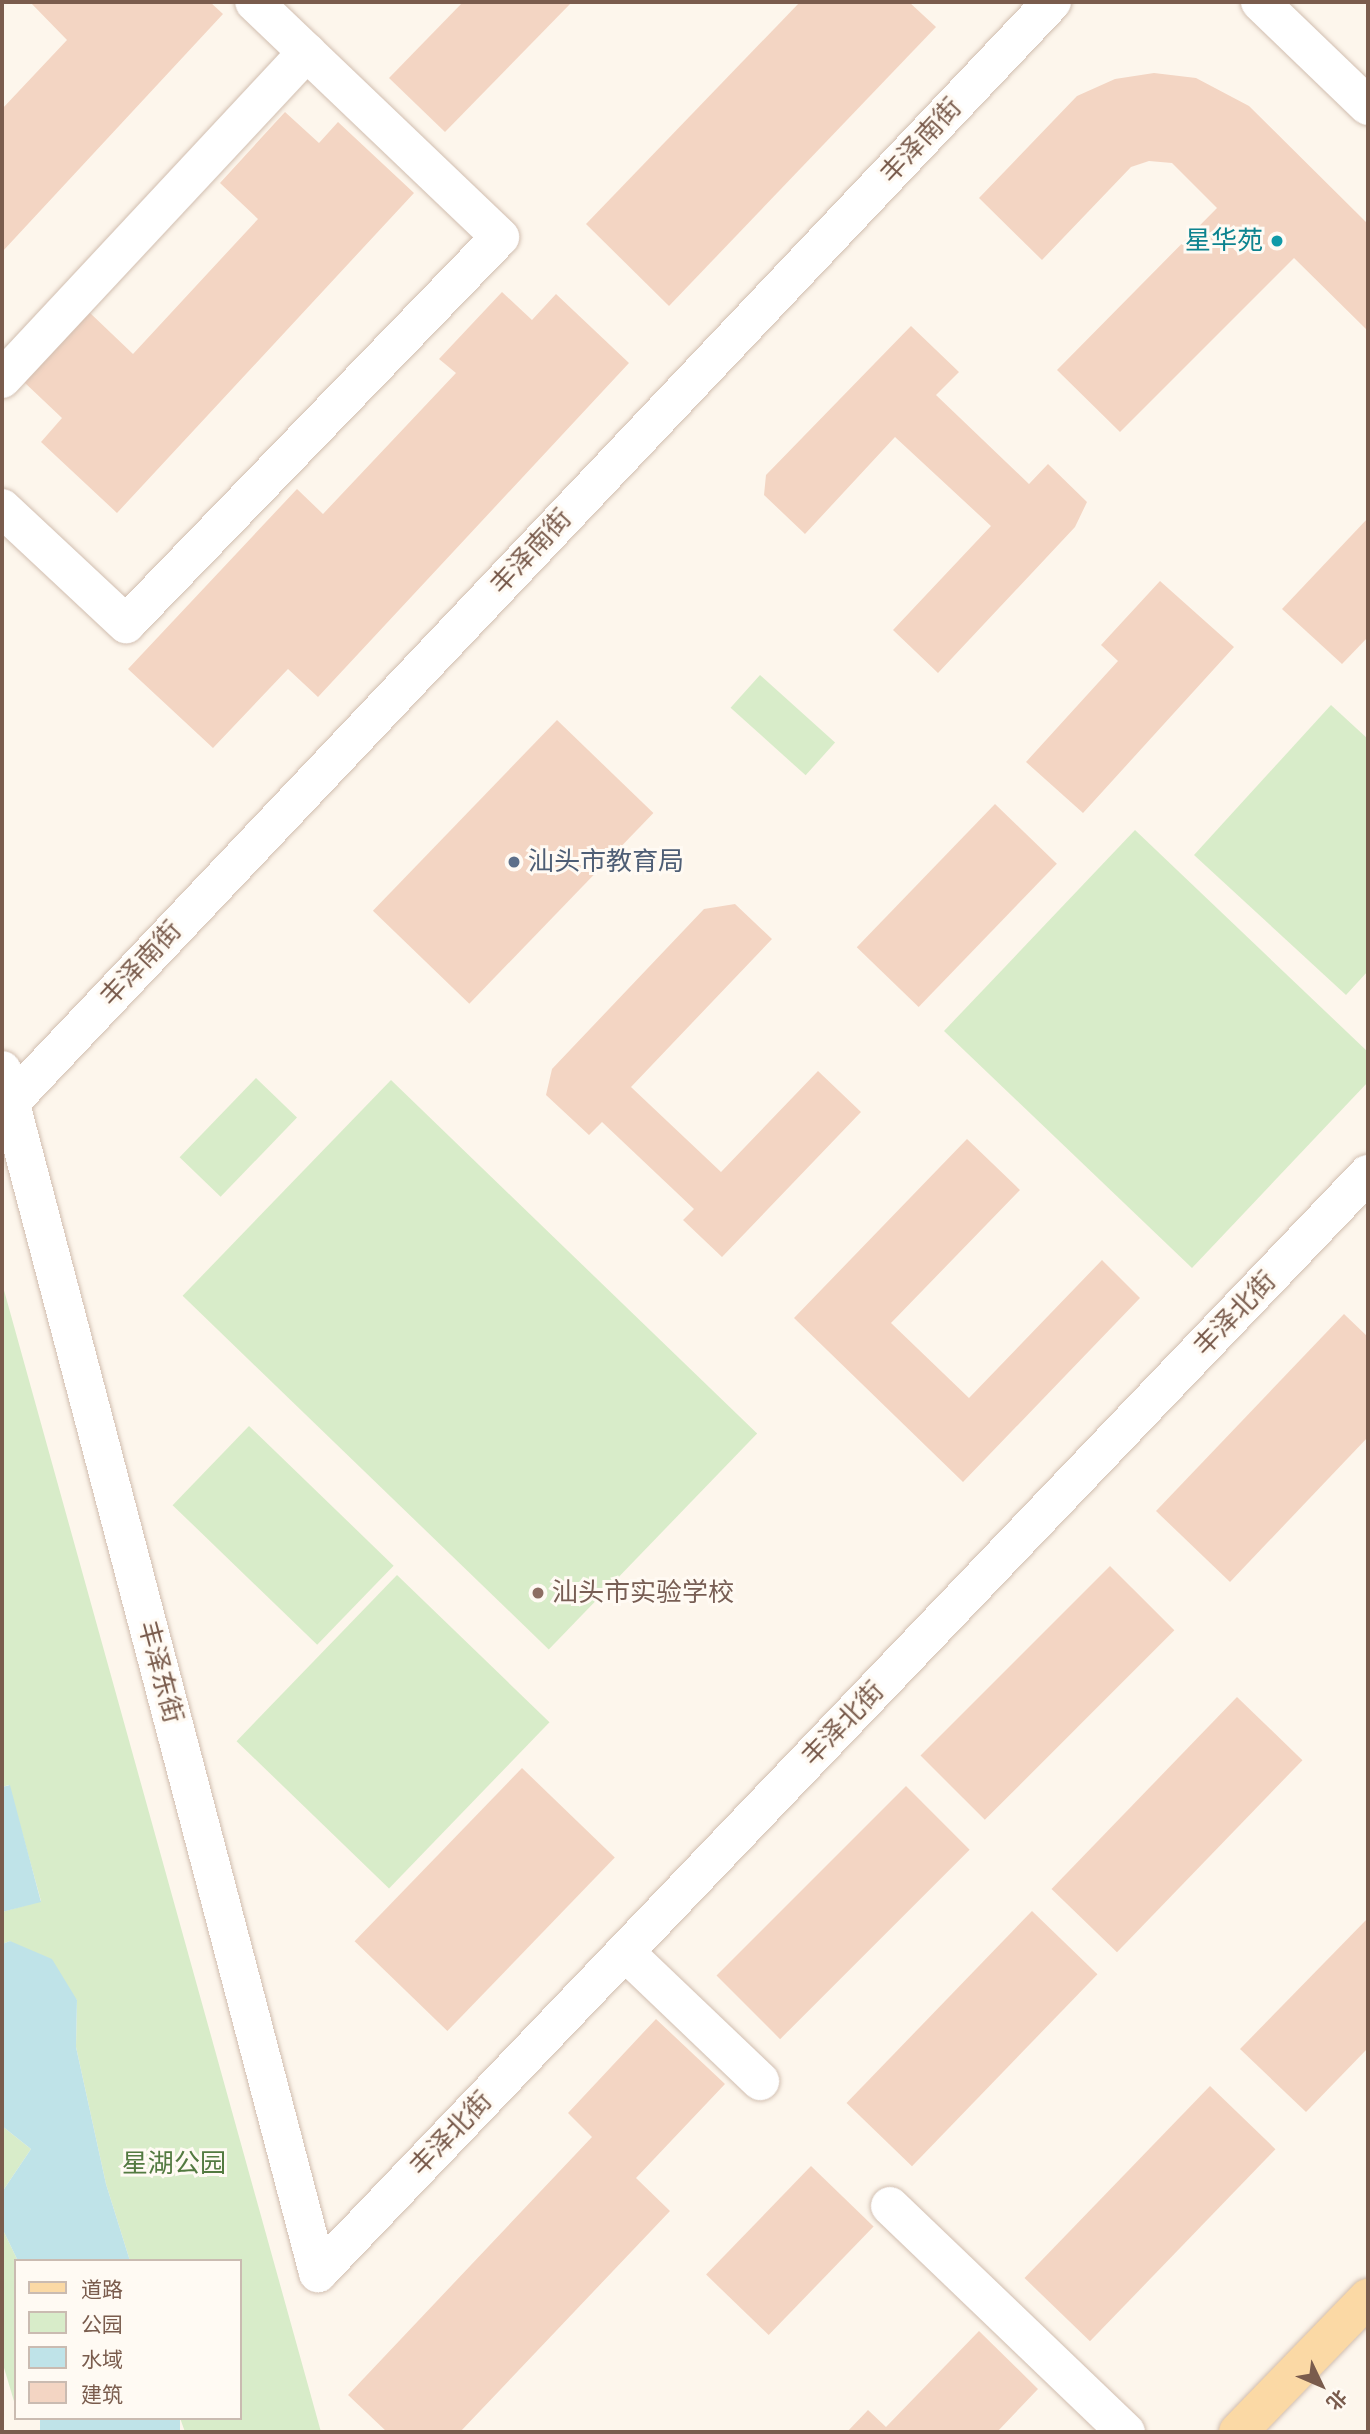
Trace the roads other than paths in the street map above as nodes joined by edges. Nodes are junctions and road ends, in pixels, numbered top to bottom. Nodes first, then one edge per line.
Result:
1 (254, 2) edge
2 (1052, 2) edge
3 (1260, 2) edge
4 (307, 52) junction
5 (1368, 106) edge
6 (2, 379) edge
7 (2, 508) edge
8 (6, 1087) edge
9 (1368, 1174) edge
10 (625, 1952) junction
11 (760, 2081) dead end
12 (890, 2206) dead end
13 (318, 2273) joint
14 (1368, 2298) edge
15 (1126, 2432) edge
16 (1238, 2432) edge

1 - 4 street
2 - 8 street, 丰泽南街
3 - 5 street
4 - 6 street
4 - 7 street
8 - 13 street, 丰泽东街
9 - 10 street, 丰泽北街
10 - 11 street
10 - 13 street, 丰泽北街
12 - 15 street
14 - 16 main road

